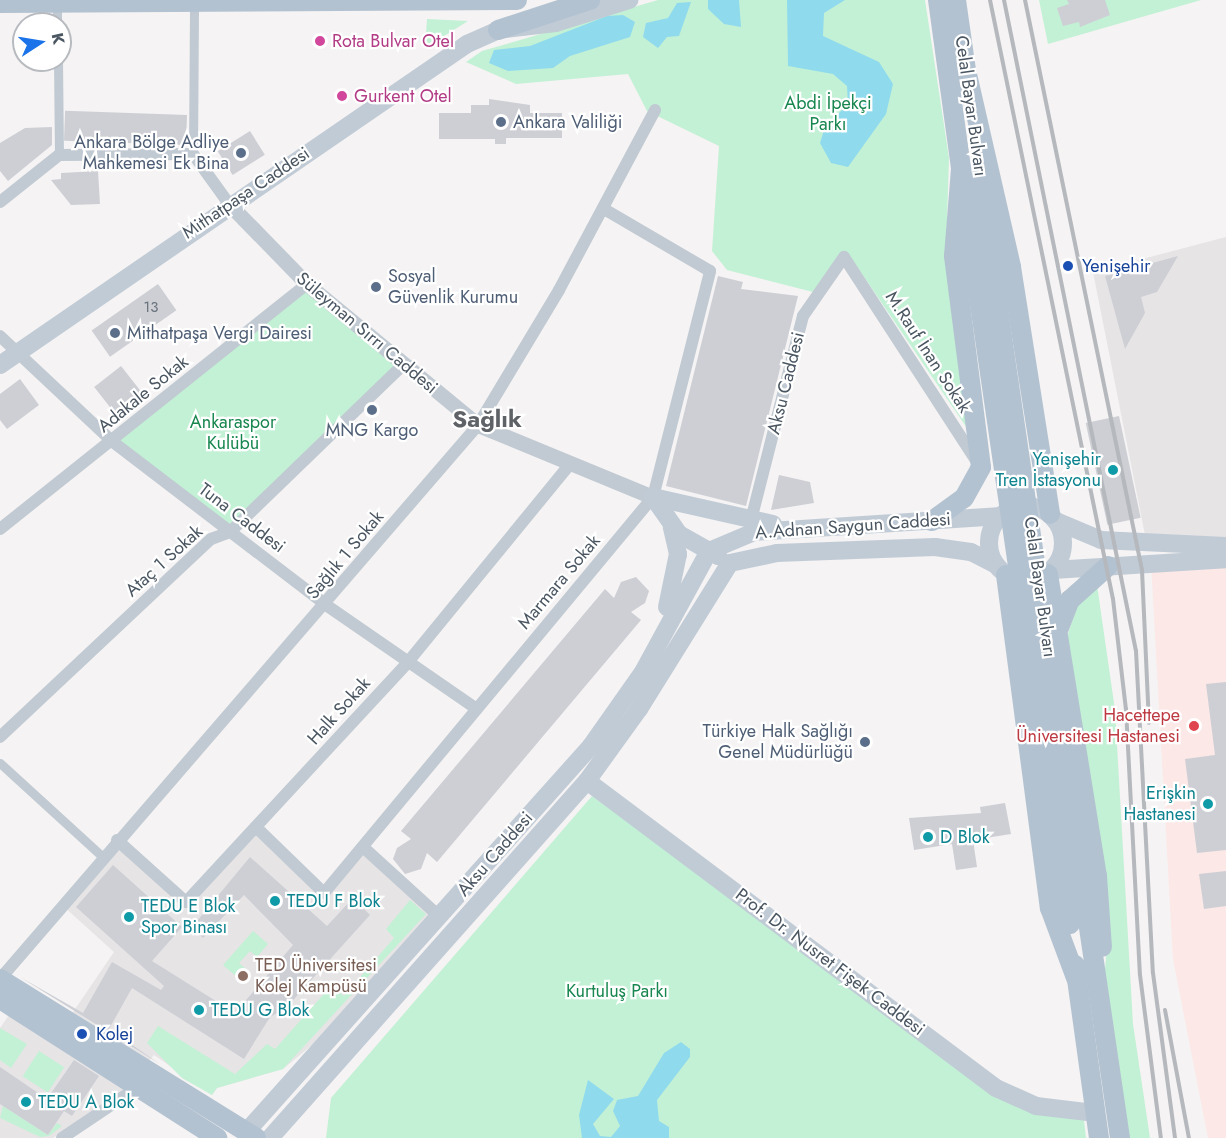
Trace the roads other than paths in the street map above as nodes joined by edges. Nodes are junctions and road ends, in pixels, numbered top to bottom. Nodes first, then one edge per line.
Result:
1 (518, 0) edge
2 (590, 0) edge
3 (629, 0) edge
4 (938, 0) edge
5 (956, 0) edge
6 (408, 1) edge
7 (57, 2) junction
8 (195, 2) junction
9 (0, 3) edge
10 (57, 12) edge
11 (498, 30) junction
12 (966, 70) junction
13 (58, 72) edge
14 (655, 110) dead end
15 (193, 154) junction
16 (59, 155) junction
17 (961, 169) junction
18 (0, 202) edge
19 (229, 204) junction
20 (604, 209) junction
21 (844, 257) joint
22 (984, 269) junction
23 (307, 284) junction
24 (0, 336) edge
25 (16, 354) junction
26 (404, 364) junction
27 (0, 365) edge
28 (478, 425) junction
29 (113, 442) junction
30 (570, 464) junction
31 (981, 467) junction
32 (653, 497) junction
33 (1001, 516) junction
34 (1053, 517) junction
35 (751, 520) junction
36 (932, 521) junction
37 (672, 527) junction
38 (0, 529) edge
39 (801, 529) junction
40 (230, 532) junction
41 (1226, 546) edge
42 (709, 551) junction
43 (1226, 559) edge
44 (730, 563) junction
45 (1108, 566) junction
46 (1000, 569) junction
47 (1050, 572) junction
48 (326, 605) junction
49 (1058, 637) junction
50 (655, 648) junction
51 (408, 662) junction
52 (477, 709) junction
53 (0, 737) edge
54 (0, 763) edge
55 (587, 782) junction
56 (257, 828) junction
57 (117, 840) junction
58 (363, 847) junction
59 (102, 856) junction
60 (440, 917) junction
61 (1079, 922) junction
62 (1097, 972) junction
63 (1076, 978) junction
64 (0, 979) edge
65 (0, 999) edge
66 (138, 1087) junction
67 (1086, 1112) dead end
68 (248, 1136) edge
69 (62, 1138) edge
70 (217, 1138) edge
71 (270, 1138) edge
72 (1099, 1138) edge
73 (1120, 1138) edge

1 - 6 main road
2 - 11 main road
3 - 11 main road, Mithatpaşa Caddesi
4 - 17 main road, Celal Bayar Bulvarı
5 - 12 main road, Celal Bayar Bulvarı
6 - 8 main road
7 - 8 main road
7 - 9 main road
7 - 10 street
8 - 15 street
11 - 19 main road, Mithatpaşa Caddesi
12 - 22 main road, Celal Bayar Bulvarı
12 - 34 main road
13 - 16 street
14 - 20 street, Sağlık 1 Sokak
15 - 16 street
15 - 19 street
16 - 18 street
17 - 22 main road, Celal Bayar Bulvarı
17 - 31 main road
19 - 23 street, Süleyman Sırrı Caddesi
19 - 25 main road, Mithatpaşa Caddesi
20 - 28 street, Sağlık 1 Sokak
20 - 32 street, Marmara Sokak
21 - 31 street, M.Rauf İnan Sokak
21 - 35 street, Aksu Caddesi
22 - 61 main road, Celal Bayar Bulvarı, bridge
23 - 26 street, Süleyman Sırrı Caddesi
23 - 29 street, Adakale Sokak
24 - 25 street, Tuna Caddesi
25 - 27 main road, Mithatpaşa Caddesi
25 - 29 street, Tuna Caddesi
26 - 28 street, Süleyman Sırrı Caddesi
26 - 40 street, Ataç 1 Sokak
28 - 30 street, Süleyman Sırrı Caddesi
28 - 48 street, Sağlık 1 Sokak
29 - 38 street, Adakale Sokak
29 - 40 street, Tuna Caddesi
30 - 32 street, Süleyman Sırrı Caddesi
30 - 51 street, Halk Sokak
31 - 36 main road
32 - 35 main road
32 - 37 main road
32 - 52 street, Marmara Sokak
33 - 34 main road, A.Adnan Saygun Caddesi
33 - 36 main road, A.Adnan Saygun Caddesi
33 - 46 main road
34 - 41 main road, A.Adnan Saygun Caddesi
34 - 47 main road
35 - 39 main road
36 - 39 main road, A.Adnan Saygun Caddesi
37 - 42 main road
37 - 50 main road
39 - 42 main road, A.Adnan Saygun Caddesi
40 - 48 street, Tuna Caddesi
40 - 53 street, Ataç 1 Sokak
42 - 44 main road
42 - 50 main road, Aksu Caddesi
43 - 45 main road, A.Adnan Saygun Caddesi
44 - 46 main road, A.Adnan Saygun Caddesi
44 - 55 main road, Aksu Caddesi
45 - 47 main road, A.Adnan Saygun Caddesi
45 - 49 main road
46 - 47 main road, A.Adnan Saygun Caddesi
46 - 63 main road
47 - 49 main road
48 - 51 street, Tuna Caddesi
48 - 57 street, Sağlık 1 Sokak
49 - 62 main road
50 - 60 main road, Aksu Caddesi
51 - 52 street, Tuna Caddesi
51 - 56 street, Halk Sokak
52 - 58 street, Marmara Sokak
54 - 59 street
55 - 67 main road, Prof. Dr. Nusret Fişek Caddesi
55 - 71 main road, Aksu Caddesi
56 - 57 street, Halk Sokak
56 - 58 street, Marmara Sokak
57 - 59 street, Sağlık 1 Sokak
58 - 60 street
59 - 64 street, Sağlık 1 Sokak
60 - 68 main road, Aksu Caddesi
61 - 62 main road, Celal Bayar Bulvarı
61 - 63 main road, Celal Bayar Bulvarı
62 - 73 main road, Celal Bayar Bulvarı
63 - 72 main road, Celal Bayar Bulvarı
64 - 68 main road
65 - 66 main road
66 - 69 street
66 - 70 main road

